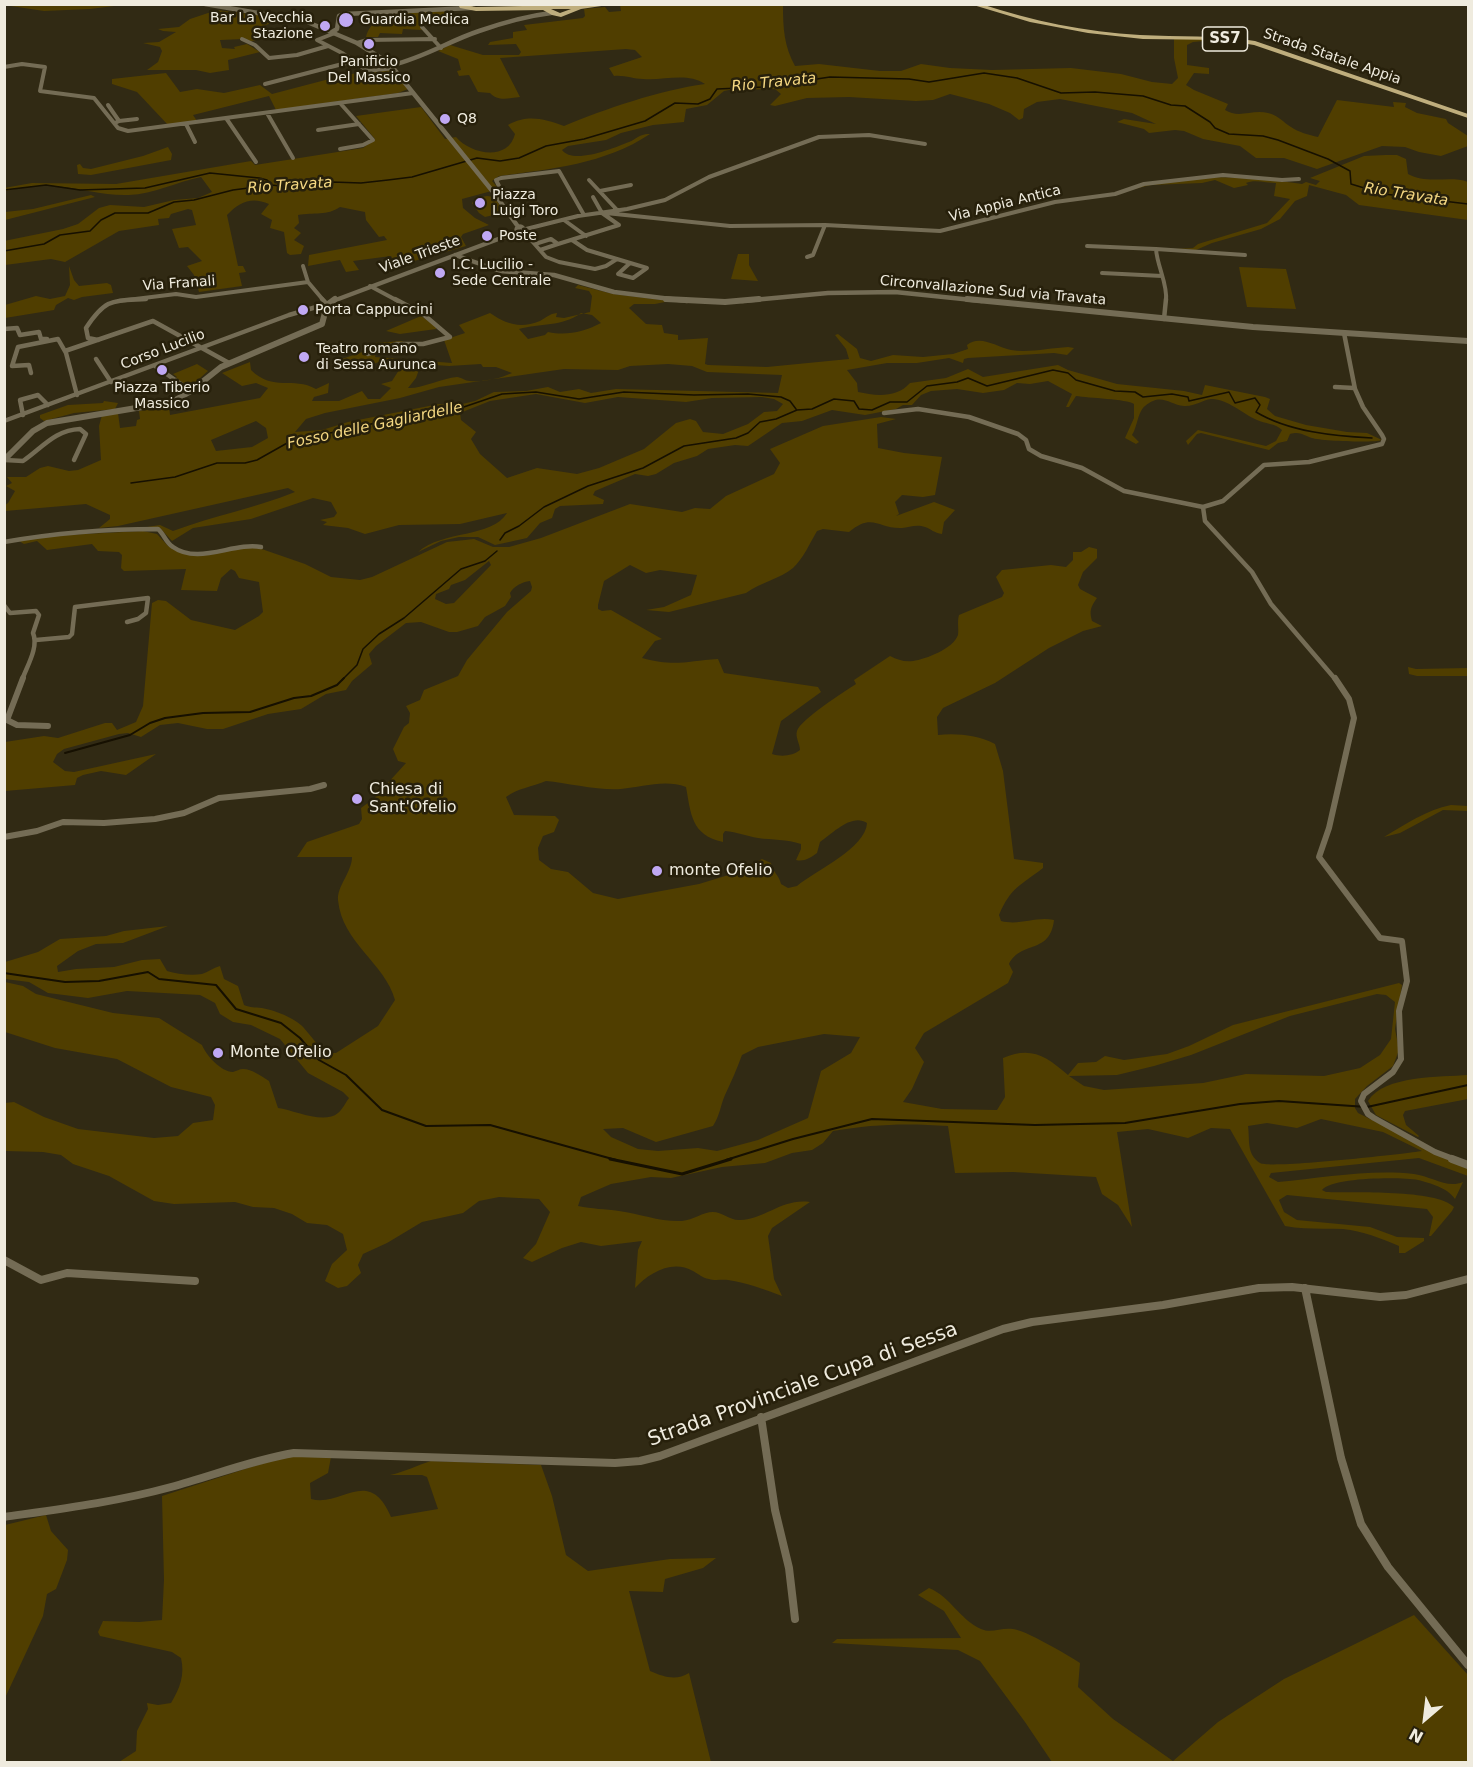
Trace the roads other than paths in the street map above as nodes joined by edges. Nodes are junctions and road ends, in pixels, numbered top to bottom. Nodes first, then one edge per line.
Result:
1 (205, 4) edge
2 (612, 4) edge
3 (973, 4) edge
4 (494, 5) edge
5 (459, 6) edge
6 (487, 8) junction
7 (510, 8) junction
8 (548, 10) junction
9 (422, 27) dead end
10 (334, 33) junction
11 (242, 39) dead end
12 (435, 39) junction
13 (357, 43) junction
14 (329, 46) junction
15 (441, 48) junction
16 (384, 60) junction
17 (354, 61) junction
18 (404, 63) junction
19 (393, 67) junction
20 (4, 68) edge
21 (30, 68) dead end
22 (264, 84) dead end
23 (413, 93) junction
24 (340, 103) junction
25 (108, 105) dead end
26 (267, 113) junction
27 (1468, 116) edge
28 (226, 118) junction
29 (137, 120) dead end
30 (117, 122) junction
31 (186, 124) junction
32 (359, 124) junction
33 (318, 130) dead end
34 (195, 142) dead end
35 (925, 144) dead end
36 (340, 149) dead end
37 (292, 158) dead end
38 (256, 162) dead end
39 (1299, 179) dead end
40 (590, 180) dead end
41 (631, 185) dead end
42 (499, 186) dead end
43 (600, 191) junction
44 (593, 197) dead end
45 (618, 211) junction
46 (604, 213) junction
47 (585, 215) junction
48 (564, 220) junction
49 (825, 225) junction
50 (922, 229) junction
51 (521, 230) junction
52 (949, 235) dead end
53 (586, 236) junction
54 (572, 240) junction
55 (535, 243) junction
56 (558, 244) junction
57 (1087, 246) dead end
58 (1156, 249) junction
59 (540, 250) junction
60 (455, 255) junction
61 (1245, 255) dead end
62 (807, 257) dead end
63 (617, 259) junction
64 (630, 263) junction
65 (303, 266) dead end
66 (1102, 273) dead end
67 (1162, 276) junction
68 (308, 282) junction
69 (370, 286) junction
70 (329, 302) junction
71 (1164, 319) junction
72 (4, 329) edge
73 (1344, 333) junction
74 (98, 340) junction
75 (48, 341) junction
76 (1468, 341) edge
77 (204, 348) junction
78 (65, 351) junction
79 (368, 354) dead end
80 (96, 359) dead end
81 (229, 363) junction
82 (154, 366) junction
83 (31, 373) dead end
84 (111, 382) junction
85 (1335, 387) dead end
86 (1354, 388) junction
87 (191, 391) junction
88 (77, 395) junction
89 (48, 405) junction
90 (884, 413) dead end
91 (23, 415) junction
92 (4, 422) edge
93 (23, 442) junction
94 (4, 455) edge
95 (5, 460) edge
96 (74, 460) dead end
97 (1203, 507) junction
98 (4, 542) edge
99 (261, 547) dead end
100 (4, 605) edge
101 (127, 622) dead end
102 (36, 640) junction
103 (48, 726) dead end
104 (324, 785) dead end
105 (4, 837) edge
106 (1468, 1165) edge
107 (4, 1260) edge
108 (1468, 1279) edge
109 (195, 1281) dead end
110 (1305, 1288) junction
111 (761, 1417) junction
112 (4, 1517) edge
113 (795, 1619) dead end
114 (1468, 1665) edge

1 - 10 street
2 - 8 main road
3 - 27 main road, Strada Statale Appia / SS7
4 - 6 main road
4 - 7 main road
5 - 6 main road
5 - 10 street
6 - 7 main road
7 - 8 main road
8 - 15 street
9 - 12 street
10 - 13 street
10 - 14 street
11 - 14 street
12 - 13 street
12 - 15 street
13 - 16 street
14 - 17 street
15 - 18 street
16 - 18 street
16 - 19 street
17 - 19 street
17 - 22 street
18 - 19 street
19 - 23 street
20 - 21 street
20 - 30 street
23 - 24 street
23 - 51 street
24 - 26 street
24 - 32 street
25 - 30 street
26 - 28 street
26 - 37 street
28 - 31 street
28 - 38 street
29 - 30 street
30 - 31 street
31 - 34 street
32 - 33 street
32 - 36 street
35 - 45 street
39 - 50 street, Via Appia Antica
40 - 43 street
41 - 43 street
42 - 47 street
43 - 45 street
44 - 46 street
45 - 46 street
46 - 47 street, Via Appia Antica
46 - 49 street, Via Appia Antica
46 - 53 street
47 - 48 street, Via Appia Antica
48 - 51 street, Via Appia Antica
48 - 53 street
49 - 50 street, Via Appia Antica
49 - 62 street
50 - 52 street
51 - 55 street
51 - 60 street, Viale Trieste
53 - 54 street
54 - 56 street
54 - 63 street
55 - 56 street
55 - 59 street
56 - 59 street
57 - 58 street
58 - 61 street
58 - 67 street
59 - 63 street
60 - 69 street, Viale Trieste
60 - 71 street, Circonvallazione Sud via Travata
63 - 64 street
64 - 64 street
65 - 68 street
66 - 67 street
67 - 71 street
68 - 70 street
68 - 74 street, Via Franali
69 - 70 street, Viale Trieste
69 - 79 street
70 - 77 street, Corso Lucilio
70 - 81 street
71 - 73 street, Circonvallazione Sud via Travata
72 - 75 street
73 - 76 street, Circonvallazione Sud via Travata
73 - 86 street
74 - 77 street
74 - 78 street
75 - 78 street
75 - 83 street
77 - 81 street
77 - 82 street, Corso Lucilio
78 - 88 street
80 - 84 street
81 - 87 street
82 - 84 street, Corso Lucilio
82 - 87 street
84 - 88 street, Corso Lucilio
85 - 86 street
86 - 97 street
87 - 93 street
88 - 89 street, Corso Lucilio
89 - 91 street, Corso Lucilio
89 - 91 street
90 - 97 street
91 - 92 street, Corso Lucilio
93 - 94 street
93 - 95 street
95 - 96 street
97 - 106 street
98 - 99 street
100 - 102 street
101 - 102 street
102 - 103 street
104 - 105 street
107 - 109 street
108 - 110 street, Strada Provinciale Cupa di Sessa
110 - 111 street, Strada Provinciale Cupa di Sessa
110 - 114 street
111 - 112 street, Strada Provinciale Cupa di Sessa
111 - 113 street

